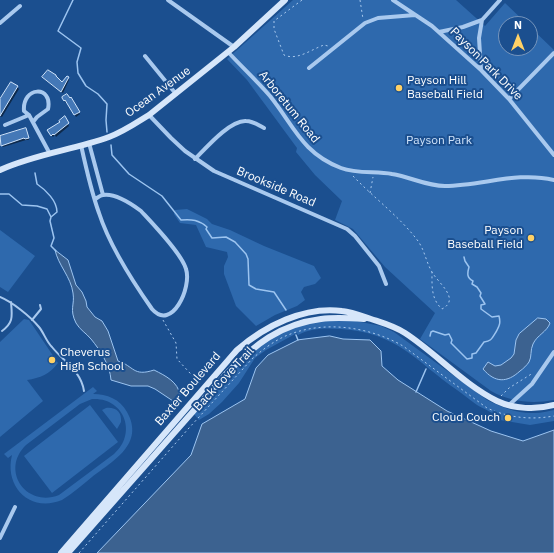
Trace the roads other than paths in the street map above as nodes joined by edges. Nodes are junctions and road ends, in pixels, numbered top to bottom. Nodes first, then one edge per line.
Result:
1 (168, 0) edge
2 (285, 0) edge
3 (393, 0) edge
4 (500, 0) edge
5 (20, 6) dead end
6 (416, 15) junction
7 (482, 20) junction
8 (0, 24) edge
9 (439, 32) junction
10 (234, 47) junction
11 (228, 52) junction
12 (554, 54) edge
13 (145, 56) dead end
14 (309, 68) dead end
15 (481, 70) junction
16 (176, 94) junction
17 (509, 99) junction
18 (29, 115) junction
19 (149, 115) junction
20 (33, 122) junction
21 (5, 125) dead end
22 (264, 128) dead end
23 (89, 143) junction
24 (81, 145) junction
25 (50, 154) junction
26 (554, 155) edge
27 (195, 159) junction
28 (0, 170) edge
29 (554, 180) edge
30 (103, 195) junction
31 (95, 199) junction
32 (386, 284) dead end
33 (0, 297) edge
34 (11, 302) junction
35 (40, 305) dead end
36 (371, 319) junction
37 (32, 320) junction
38 (2, 331) dead end
39 (554, 352) edge
40 (84, 391) dead end
41 (509, 405) junction
42 (554, 405) edge
43 (15, 507) dead end
44 (0, 538) edge
45 (61, 553) edge
46 (68, 553) edge

1 - 10 street
2 - 10 street, Ocean Avenue
3 - 6 street, Payson Park Drive
4 - 7 street
5 - 8 street
6 - 9 street, Payson Park Drive
6 - 14 street
7 - 9 street
7 - 15 street
9 - 15 street, Payson Park Drive
10 - 11 street, Ocean Avenue
11 - 16 street, Ocean Avenue
11 - 29 street, Arboretum Road
12 - 17 street
13 - 16 street
15 - 17 street, Payson Park Drive
16 - 19 street, Ocean Avenue
17 - 26 street, Payson Park Drive
18 - 20 street
18 - 20 street
18 - 21 street
19 - 23 street, Ocean Avenue
19 - 27 street, Brookside Road
20 - 25 street
22 - 27 street
23 - 24 street, Ocean Avenue
23 - 30 street
24 - 25 street, Ocean Avenue
24 - 31 street
25 - 28 street, Ocean Avenue
27 - 32 street, Brookside Road
30 - 31 street
30 - 31 street
33 - 34 lane
34 - 37 lane
34 - 38 lane
35 - 37 lane
36 - 41 street, Baxter Boulevard
36 - 45 street, Baxter Boulevard
36 - 46 street, Baxter Boulevard
37 - 40 lane
39 - 41 street
41 - 42 street, Baxter Boulevard
43 - 44 street

